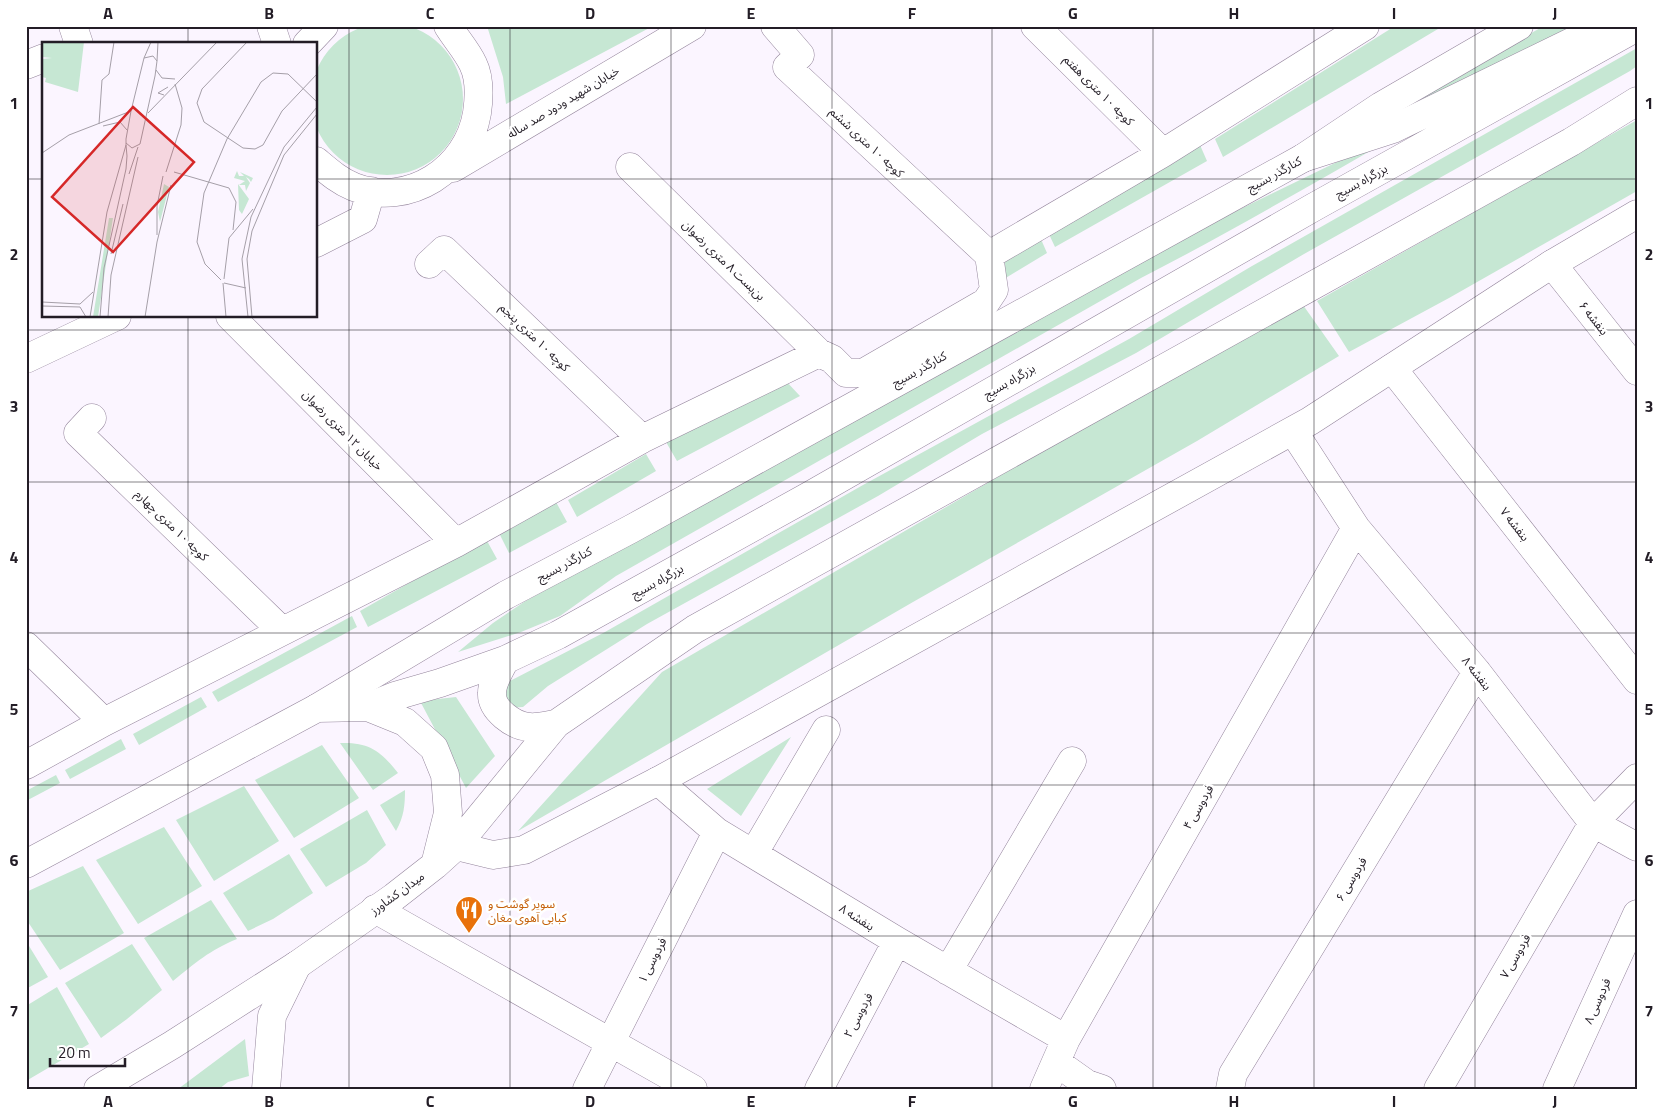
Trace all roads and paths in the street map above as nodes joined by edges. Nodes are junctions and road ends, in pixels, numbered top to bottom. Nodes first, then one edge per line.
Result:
1 (73, 26) edge
2 (271, 26) edge
3 (324, 26) edge
4 (448, 26) edge
5 (692, 26) edge
6 (775, 26) edge
7 (1035, 26) edge
8 (1365, 26) edge
9 (1519, 26) edge
10 (1604, 26) edge
11 (1637, 26) edge
12 (1334, 34) edge
13 (78, 42) edge
14 (276, 42) edge
15 (310, 42) edge
16 (42, 59) edge
17 (26, 65) edge
18 (1637, 101) edge
19 (1163, 153) junction
20 (1302, 158) junction
21 (318, 163) edge
22 (630, 167) dead end
23 (434, 179) junction
24 (371, 191) junction
25 (1637, 214) edge
26 (318, 242) edge
27 (988, 255) junction
28 (429, 264) dead end
29 (1552, 264) junction
30 (113, 318) edge
31 (232, 318) edge
32 (819, 353) junction
33 (26, 359) edge
34 (1392, 368) junction
35 (1637, 371) edge
36 (92, 418) dead end
37 (1293, 430) junction
38 (642, 439) junction
39 (1356, 528) junction
40 (456, 543) junction
41 (282, 632) junction
42 (26, 646) edge
43 (505, 660) junction
44 (1477, 672) junction
45 (1637, 680) edge
46 (368, 707) junction
47 (318, 708) junction
48 (104, 722) junction
49 (556, 724) junction
50 (826, 730) dead end
51 (1072, 761) dead end
52 (26, 765) edge
53 (1637, 778) edge
54 (658, 781) junction
55 (1593, 823) junction
56 (717, 832) junction
57 (456, 846) junction
58 (1637, 847) edge
59 (754, 853) junction
60 (26, 864) edge
61 (435, 865) junction
62 (375, 910) junction
63 (1637, 914) edge
64 (897, 941) junction
65 (297, 965) junction
66 (948, 971) junction
67 (610, 1043) junction
68 (1061, 1050) junction
69 (98, 1089) edge
70 (266, 1089) edge
71 (587, 1089) edge
72 (693, 1089) edge
73 (820, 1089) edge
74 (1044, 1089) edge
75 (1102, 1089) edge
76 (1230, 1089) edge
77 (1438, 1089) edge
78 (1557, 1089) edge

1 - 13 main road
2 - 14 main road
3 - 15 main road
4 - 23 main road
5 - 23 main road, خیابان شهید ودود صد ساله
6 - 27 main road, کوچه ۱۰ متری ششم
7 - 19 main road, کوچه ۱۰ متری هفتم
8 - 12 main road
9 - 20 main road, کنارگذر بسیج
10 - 20 main road
11 - 43 main road, بزرگراه بسیج
12 - 19 main road
16 - 17 main road
18 - 49 main road
19 - 27 main road
20 - 47 main road, کنارگذر بسیج
21 - 24 main road
22 - 32 main road, بن‌بست ۸ متری رضوان
23 - 24 main road
24 - 26 main road
25 - 29 main road
27 - 32 main road, بن‌بست ۸ متری رضوان
28 - 38 main road, کوچه ۱۰ متری پنجم
29 - 34 main road
29 - 35 main road, بنفشه ۶
30 - 33 main road
31 - 40 main road, خیابان ۱۲ متری رضوان
32 - 38 main road
34 - 37 main road
34 - 45 main road, بنفشه ۷
36 - 41 main road, کوچه ۱۰ متری چهارم
37 - 39 main road, بنفشه ۸
37 - 54 main road
38 - 40 main road
39 - 44 main road, بنفشه ۸
39 - 68 main road, فردوسی ۴
40 - 41 main road
41 - 48 main road
42 - 48 main road
43 - 46 main road, بزرگراه بسیج
43 - 49 main road
44 - 55 main road, بنفشه ۸
44 - 76 main road, فردوسی ۶
46 - 47 main road, میدان کشاورز
46 - 61 main road, میدان کشاورز
47 - 60 main road, میدان کشاورز
48 - 52 main road
49 - 57 main road
50 - 59 main road
51 - 66 main road
53 - 55 main road, فردوسی ۷
54 - 56 main road, بنفشه ۸
54 - 57 main road
55 - 58 main road
55 - 77 main road, فردوسی ۷
56 - 59 main road, بنفشه ۸
56 - 67 main road, فردوسی ۱
57 - 61 main road
59 - 64 main road, بنفشه ۸
61 - 62 main road, میدان کشاورز
62 - 65 main road, میدان کشاورز
62 - 67 main road
63 - 78 main road, فردوسی ۸
64 - 66 main road, بنفشه ۸
64 - 73 main road, فردوسی ۲
65 - 69 main road, میدان کشاورز
65 - 70 main road
66 - 68 main road, بنفشه ۸
67 - 71 main road, فردوسی ۱
67 - 72 main road
68 - 74 main road, فردوسی ۴
68 - 75 main road, بنفشه ۸

